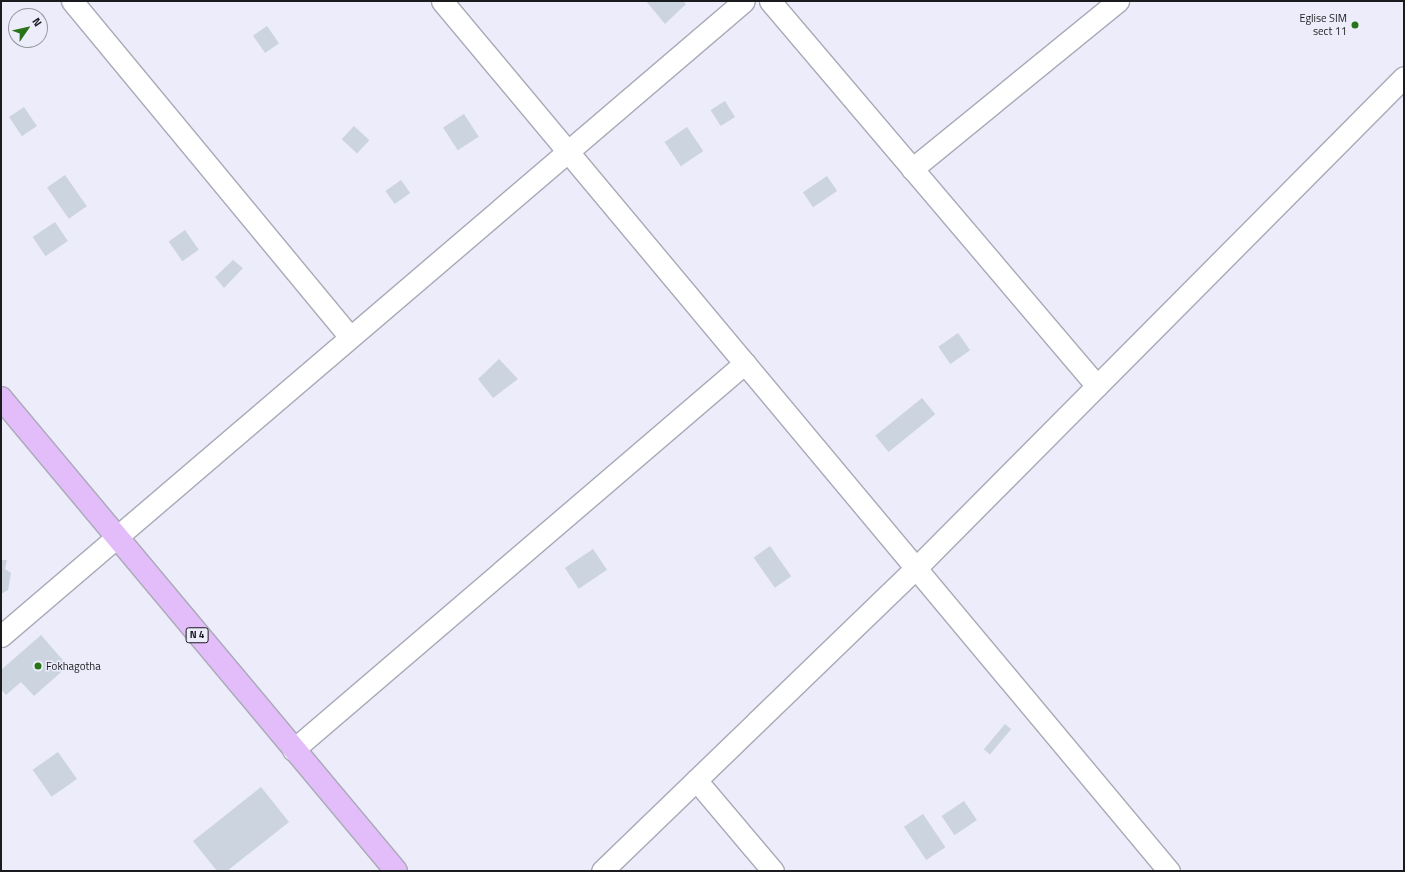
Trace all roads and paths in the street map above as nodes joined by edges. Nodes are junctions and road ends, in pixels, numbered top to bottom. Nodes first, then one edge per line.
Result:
1 (72, 1) edge
2 (442, 1) edge
3 (744, 1) edge
4 (770, 1) edge
5 (1118, 1) edge
6 (1404, 77) edge
7 (568, 152) junction
8 (912, 169) junction
9 (350, 337) junction
10 (745, 363) junction
11 (1097, 386) junction
12 (1, 398) edge
13 (116, 537) junction
14 (916, 568) junction
15 (1, 636) edge
16 (293, 750) junction
17 (696, 780) junction
18 (396, 871) edge
19 (602, 871) edge
20 (773, 871) edge
21 (1169, 871) edge

1 - 9 street
2 - 7 street
3 - 7 street
4 - 8 street
5 - 8 street
6 - 11 street
7 - 9 street
7 - 10 street
8 - 11 street
9 - 13 street
10 - 14 street
10 - 16 street
11 - 14 street
12 - 13 highway, N 4
13 - 15 street
13 - 16 highway, N 4
14 - 17 street
14 - 21 street
16 - 18 highway, N 4
17 - 19 street
17 - 20 street

